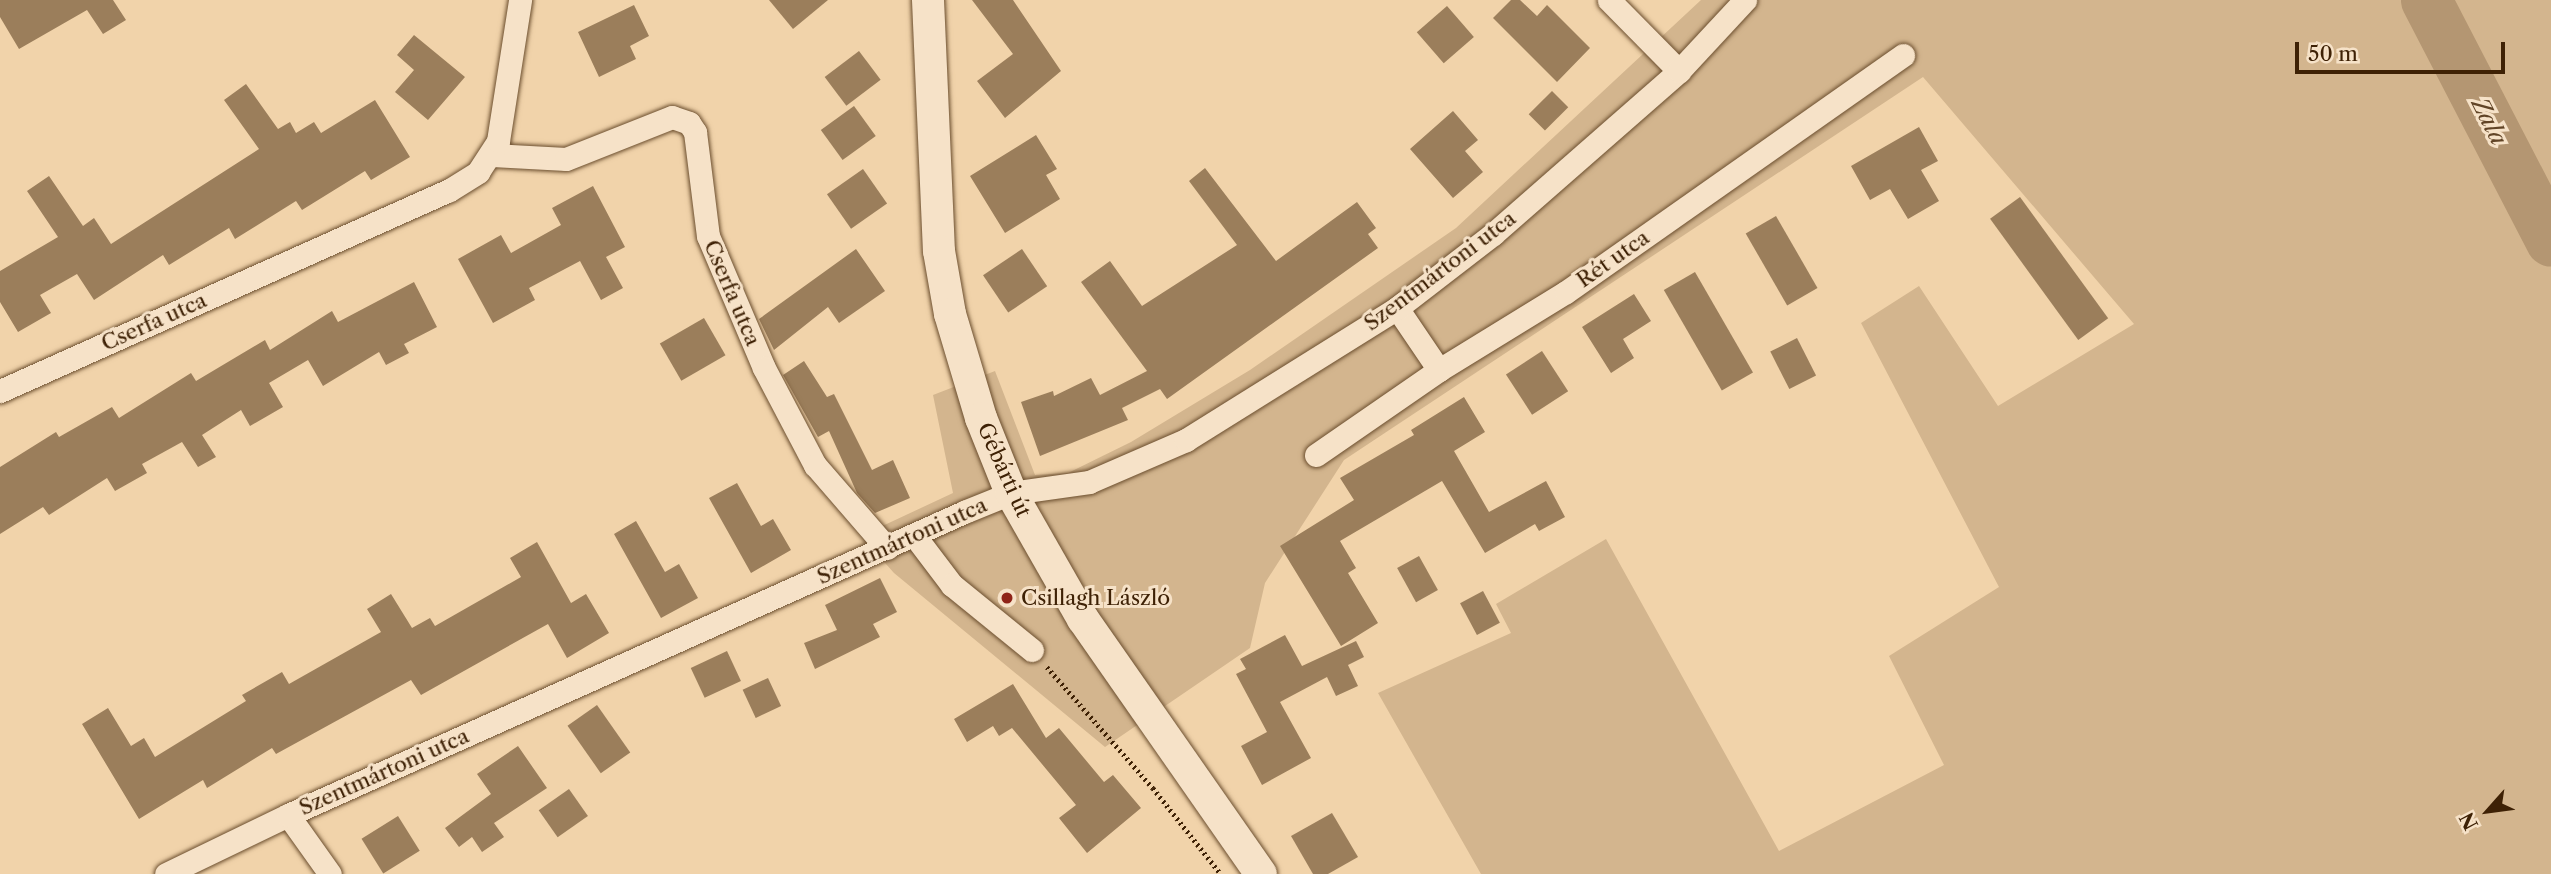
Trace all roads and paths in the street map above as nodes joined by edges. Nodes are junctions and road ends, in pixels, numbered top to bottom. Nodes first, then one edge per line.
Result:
1 (520, 0) edge
2 (928, 0) edge
3 (1609, 0) edge
4 (1745, 0) edge
5 (1903, 55) dead end
6 (1679, 71) junction
7 (492, 155) junction
8 (1396, 308) junction
9 (1439, 370) junction
10 (0, 391) edge
11 (1316, 455) dead end
12 (1012, 493) junction
13 (914, 535) junction
14 (887, 548) junction
15 (1032, 650) joint
16 (288, 815) junction
17 (166, 874) edge
18 (330, 874) edge
19 (1221, 874) edge
20 (1261, 874) edge

1 - 7 street, Cserfa utca
2 - 12 main road, Gébárti út
3 - 6 street
4 - 6 street, Szentmártoni utca
5 - 9 street, Rét utca
6 - 8 street, Szentmártoni utca
7 - 10 street, Cserfa utca
7 - 14 street, Cserfa utca
8 - 9 street
8 - 12 street, Szentmártoni utca
9 - 11 street, Rét utca
12 - 13 street, Szentmártoni utca
12 - 20 main road, Gébárti út
13 - 14 street, Szentmártoni utca
13 - 15 street
14 - 16 street, Szentmártoni utca
15 - 19 path
16 - 17 street, Szentmártoni utca
16 - 18 street

